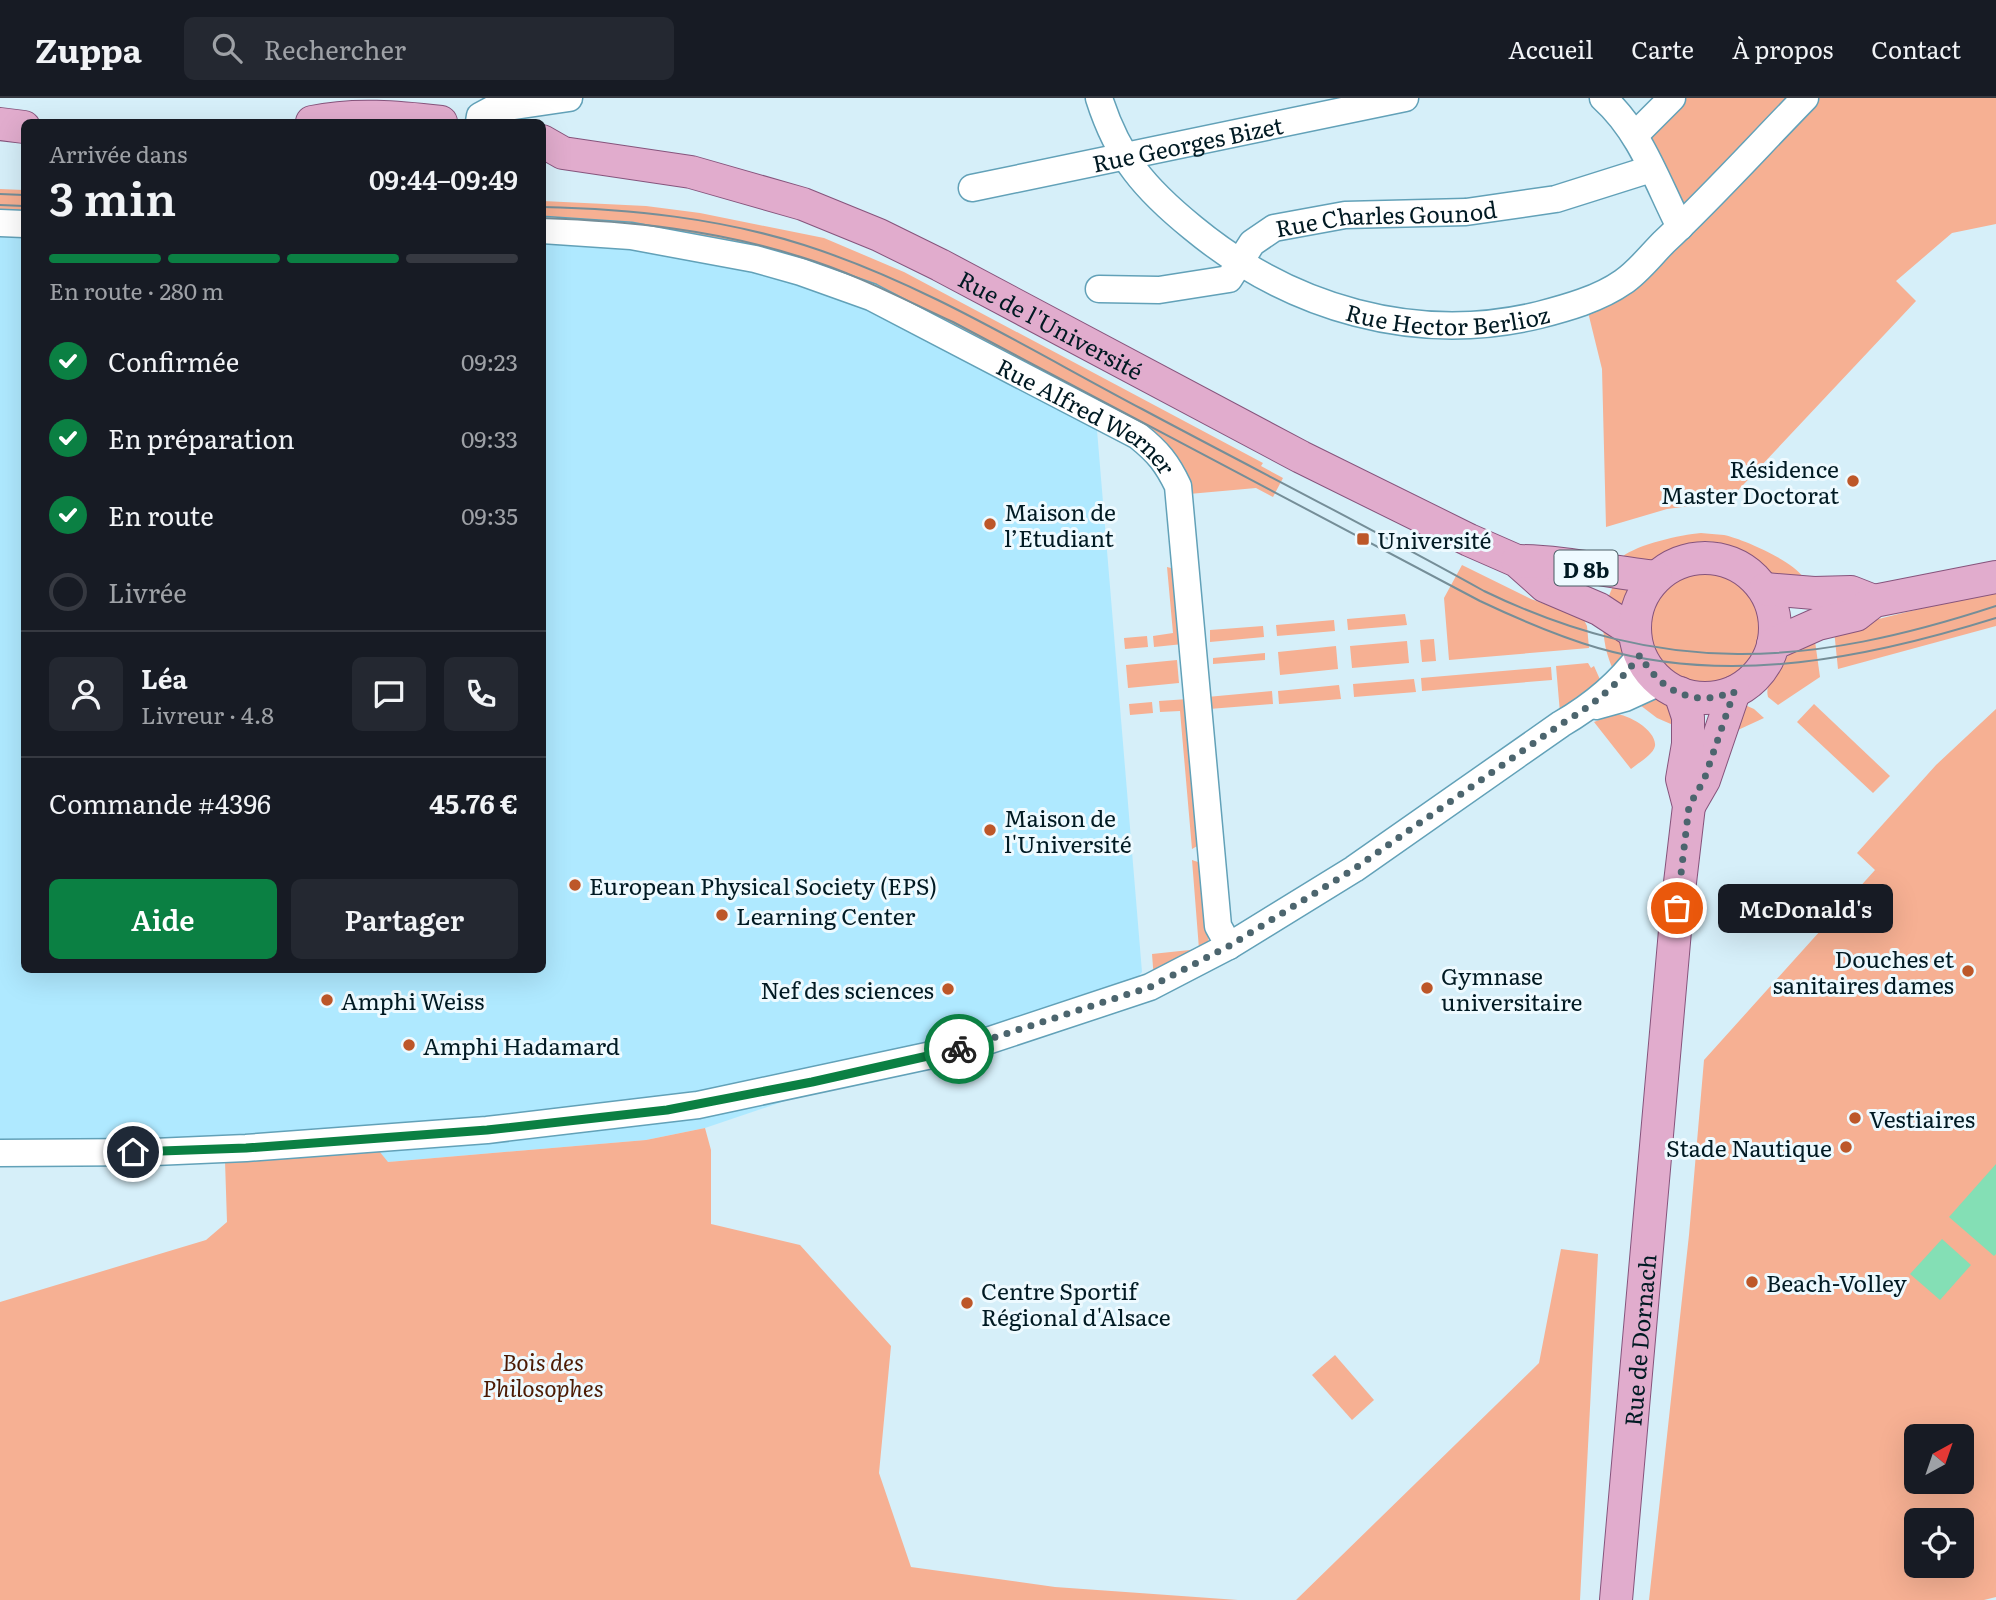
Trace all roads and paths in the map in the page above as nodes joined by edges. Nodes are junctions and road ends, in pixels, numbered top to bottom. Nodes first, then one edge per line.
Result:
1 (569, 98) edge
2 (1099, 98) edge
3 (1405, 98) edge
4 (1603, 98) edge
5 (1672, 98) edge
6 (1805, 98) edge
7 (410, 108) edge
8 (326, 119) edge
9 (434, 119) edge
10 (480, 119) edge
11 (0, 124) edge
12 (21, 127) edge
13 (1635, 135) junction
14 (549, 151) edge
15 (1124, 158) junction
16 (1651, 169) junction
17 (972, 188) dead end
18 (0, 223) edge
19 (21, 224) edge
20 (1680, 227) junction
21 (546, 230) edge
22 (1239, 262) junction
23 (1099, 289) dead end
24 (1517, 561) junction
25 (1656, 577) junction
26 (1996, 577) edge
27 (1765, 589) junction
28 (1874, 601) junction
29 (1637, 643) junction
30 (1773, 644) junction
31 (1670, 688) junction
32 (1734, 692) junction
33 (1587, 708) junction
34 (1687, 819) junction
35 (1229, 946) junction
36 (0, 1153) edge
37 (1616, 1600) edge

1 - 10 street
2 - 15 street, Rue Hector Berlioz
3 - 15 street, Rue Georges Bizet
4 - 13 street
5 - 13 street
6 - 20 street, Rue Hector Berlioz
7 - 8 main road
7 - 9 main road
11 - 12 main road
13 - 16 street
14 - 24 main road, Rue de l'Université
15 - 17 street, Rue Georges Bizet
15 - 22 street, Rue Hector Berlioz
16 - 20 street
16 - 22 street, Rue Charles Gounod
18 - 19 street
20 - 22 street, Rue Hector Berlioz
21 - 35 street, Rue Alfred Werner
22 - 23 street, Rue Charles Gounod
24 - 25 main road, Rue de l'Université / D 8b
24 - 29 main road, Rue de l'Université / D 8b
25 - 27 main road
25 - 29 main road
26 - 28 main road
27 - 28 main road
27 - 30 main road
28 - 30 main road
29 - 31 main road
29 - 33 street
30 - 32 main road
31 - 32 main road
31 - 33 street
31 - 34 main road
32 - 34 main road
33 - 35 street
34 - 37 main road, Rue de Dornach
35 - 36 street

